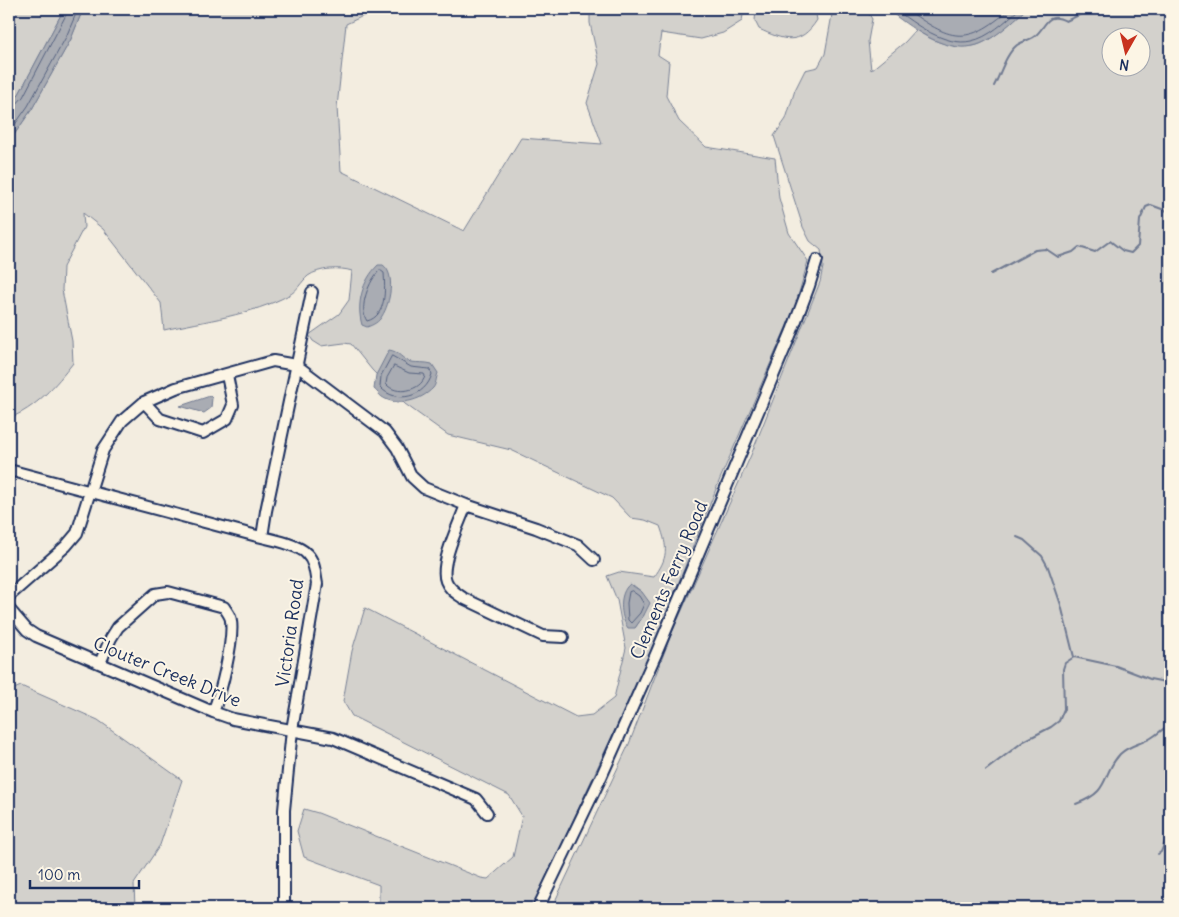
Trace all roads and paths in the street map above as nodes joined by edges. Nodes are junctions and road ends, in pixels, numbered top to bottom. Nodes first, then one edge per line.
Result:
1 (818, 260) dead end
2 (312, 292) dead end
3 (296, 365) junction
4 (227, 375) junction
5 (144, 402) junction
6 (9, 470) edge
7 (89, 491) junction
8 (466, 505) junction
9 (262, 537) junction
10 (594, 560) dead end
11 (9, 596) edge
12 (9, 609) edge
13 (563, 637) dead end
14 (100, 663) junction
15 (213, 712) junction
16 (292, 730) junction
17 (487, 813) dead end
18 (284, 908) edge
19 (538, 908) edge

1 - 19 street, Clements Ferry Road
2 - 3 street
3 - 4 street
3 - 8 street
3 - 9 street
4 - 5 street
4 - 5 street
5 - 7 street
6 - 7 street, Victoria Road
7 - 9 street, Victoria Road
7 - 11 street
8 - 10 street
8 - 13 street
9 - 16 street, Victoria Road
12 - 14 street, Clouter Creek Drive
14 - 15 street, Clouter Creek Drive
14 - 15 street
15 - 16 street, Clouter Creek Drive
16 - 17 street, Clouter Creek Drive
16 - 18 street, Victoria Road

